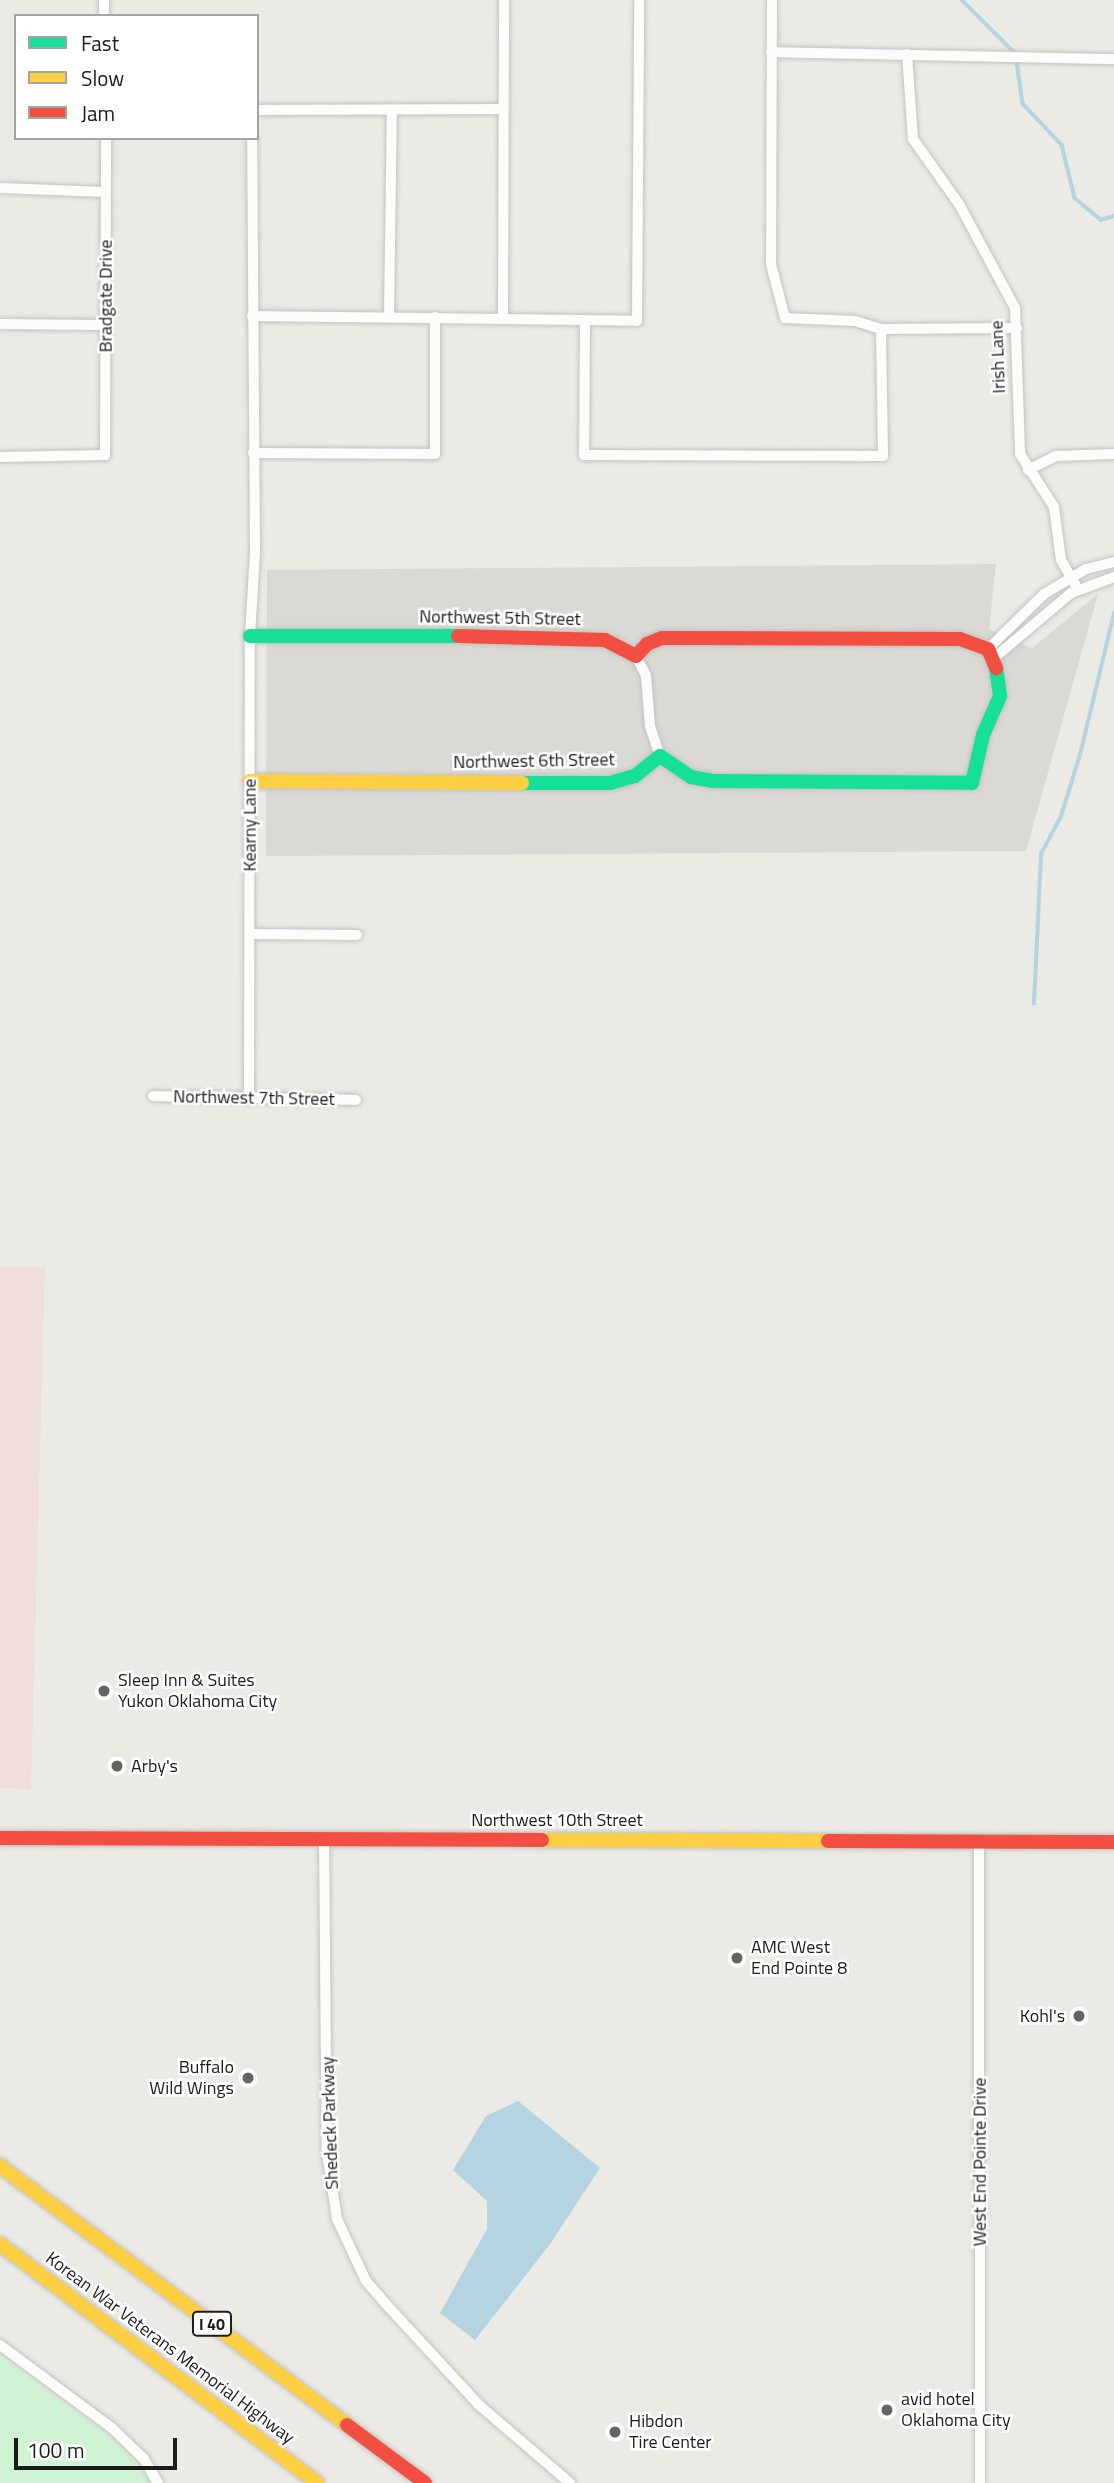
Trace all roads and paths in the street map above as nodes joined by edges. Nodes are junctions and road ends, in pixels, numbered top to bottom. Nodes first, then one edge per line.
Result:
1 (504, 0) edge
2 (639, 0) edge
3 (772, 0) edge
4 (771, 52) junction
5 (907, 54) junction
6 (1114, 59) edge
7 (503, 109) junction
8 (259, 110) edge
9 (392, 110) junction
10 (106, 140) edge
11 (252, 140) edge
12 (0, 188) edge
13 (106, 192) junction
14 (252, 316) junction
15 (389, 317) junction
16 (435, 317) junction
17 (503, 317) junction
18 (585, 321) junction
19 (0, 324) edge
20 (106, 325) junction
21 (1017, 328) junction
22 (881, 329) junction
23 (253, 453) junction
24 (1114, 454) edge
25 (0, 457) edge
26 (1028, 470) junction
27 (1114, 562) edge
28 (1114, 577) edge
29 (1070, 579) junction
30 (1078, 590) junction
31 (250, 636) junction
32 (991, 654) junction
33 (636, 656) junction
34 (660, 756) junction
35 (250, 781) junction
36 (250, 934) junction
37 (357, 935) dead end
38 (153, 1096) dead end
39 (249, 1099) junction
40 (356, 1100) dead end
41 (0, 1838) edge
42 (324, 1838) junction
43 (979, 1842) junction
44 (1114, 1842) edge
45 (0, 2166) edge
46 (0, 2244) edge
47 (0, 2345) edge
48 (158, 2483) edge
49 (317, 2483) edge
50 (425, 2483) edge
51 (570, 2483) edge
52 (980, 2483) edge

1 - 7 street
2 - 18 street
3 - 4 street
4 - 5 street
4 - 22 street
5 - 6 street
5 - 21 street, Irish Lane
7 - 9 street
7 - 17 street
8 - 9 street
9 - 15 street
10 - 13 street, Bradgate Drive
11 - 14 street, Kearny Lane
12 - 13 street
13 - 20 street, Bradgate Drive
14 - 15 street
14 - 23 street, Kearny Lane
15 - 16 street
16 - 17 street
16 - 23 street
17 - 18 street
18 - 22 street
19 - 20 street
20 - 25 street, Bradgate Drive
21 - 22 street
21 - 26 street, Irish Lane
23 - 31 street, Kearny Lane
24 - 26 street
26 - 29 street, Irish Lane
27 - 29 street
28 - 30 street
29 - 30 street, Irish Lane
29 - 32 street
30 - 32 street
31 - 33 main road, Northwest 5th Street
31 - 35 street, Kearny Lane
32 - 33 main road
32 - 34 main road
33 - 34 street
34 - 35 main road, Northwest 6th Street
35 - 36 street, Kearny Lane
36 - 37 street
36 - 39 street, Kearny Lane
38 - 39 street, Northwest 7th Street
39 - 40 street, Northwest 7th Street
41 - 42 main road, Northwest 10th Street
42 - 43 main road, Northwest 10th Street
42 - 51 street, Shedeck Parkway
43 - 44 main road, Northwest 10th Street
43 - 52 street, West End Pointe Drive
45 - 50 main road, I 40
46 - 49 main road, Korean War Veterans Memorial Highway
47 - 48 street

